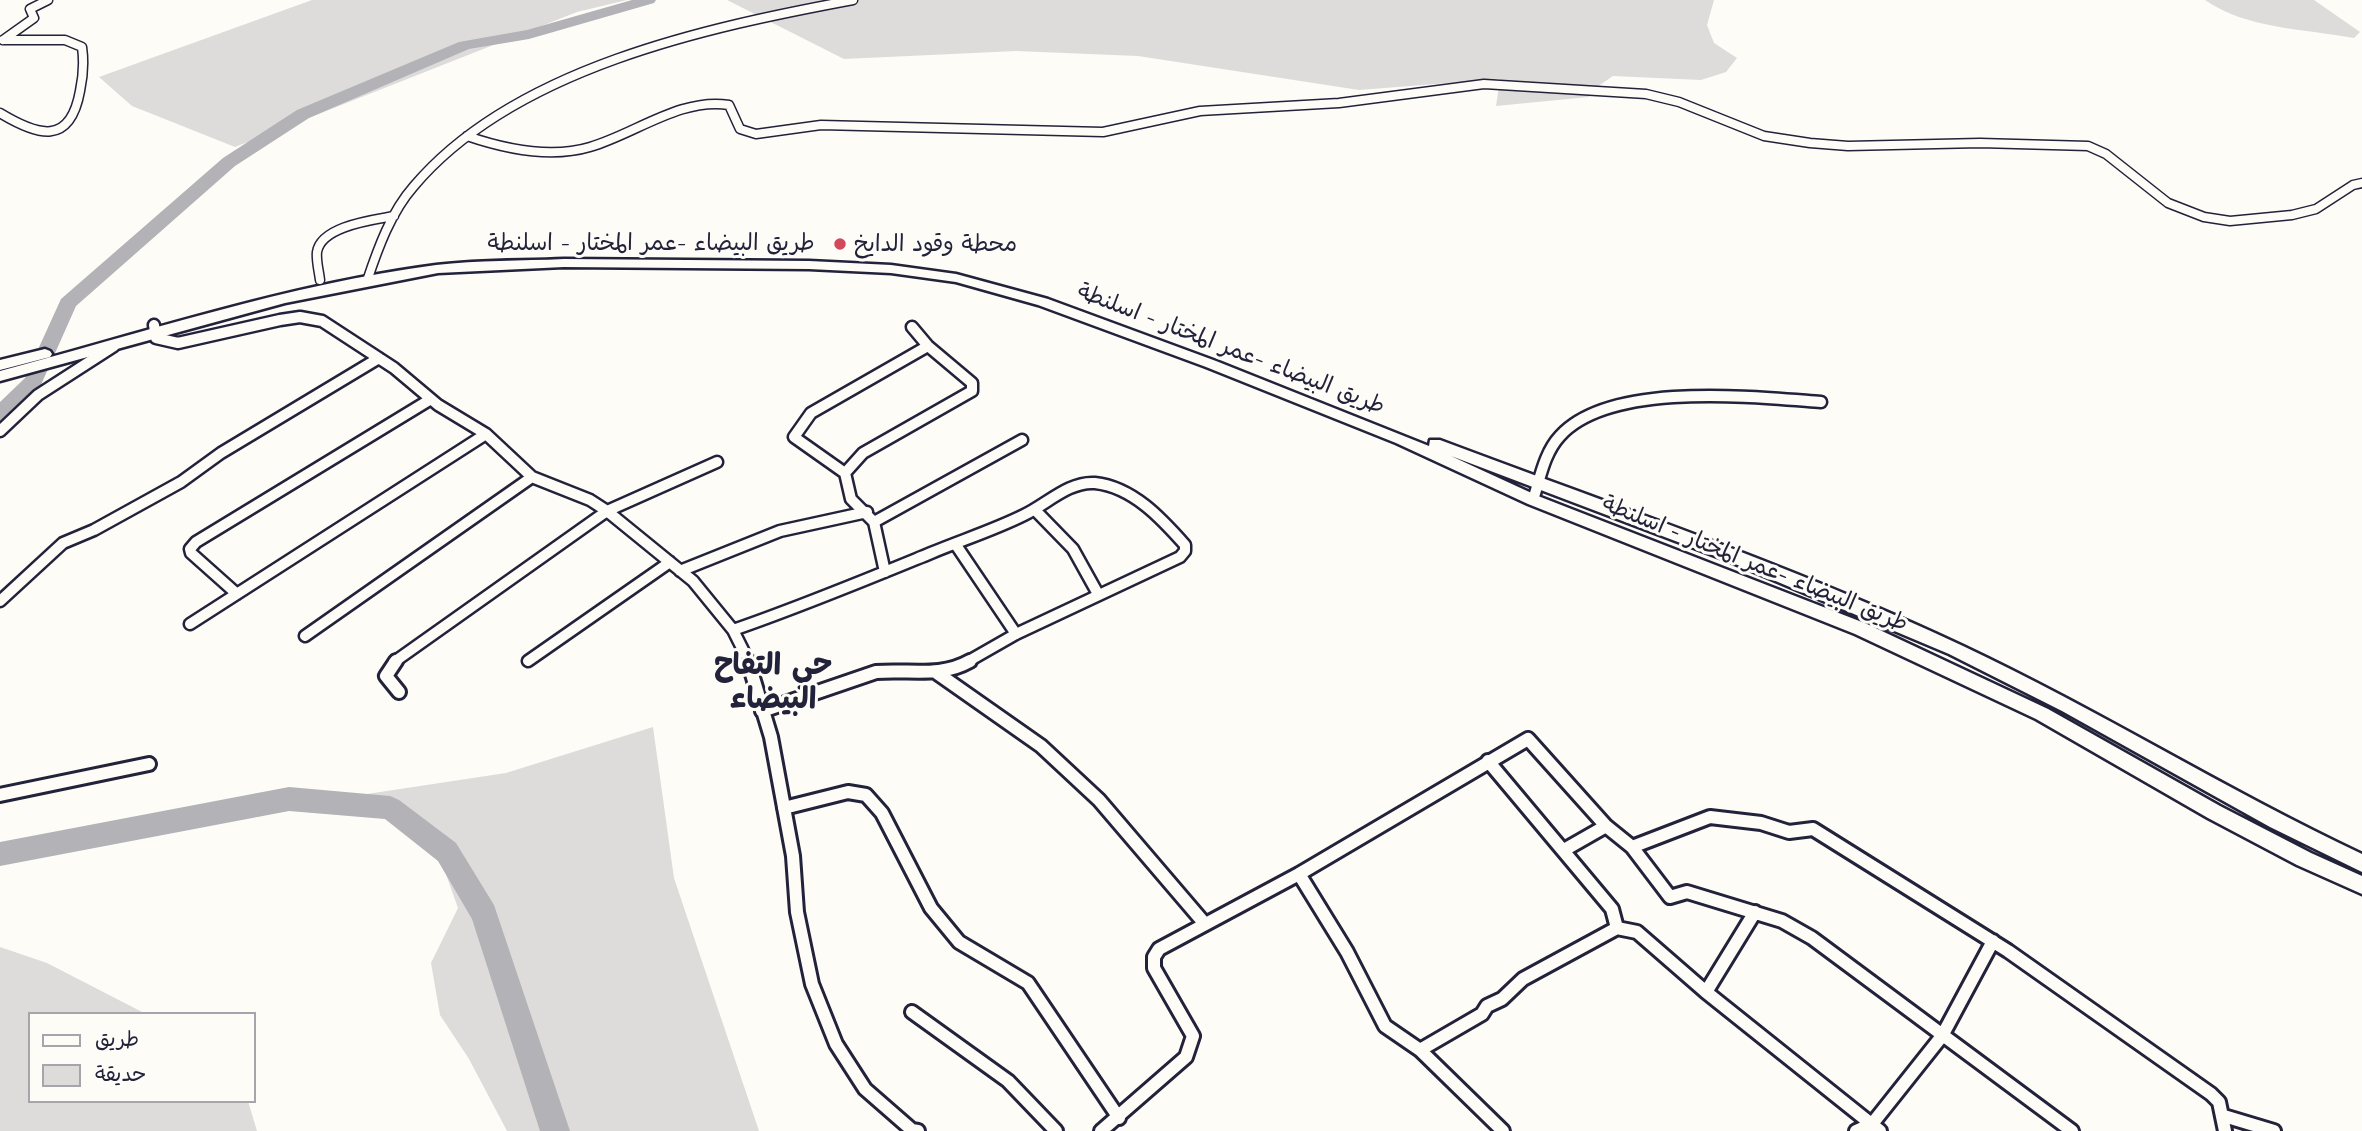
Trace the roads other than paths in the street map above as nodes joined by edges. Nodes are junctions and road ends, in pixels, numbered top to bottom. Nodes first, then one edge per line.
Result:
1 (48, 0) edge
2 (853, 0) edge
3 (2, 40) edge
4 (0, 113) edge
5 (467, 136) junction
6 (2362, 183) edge
7 (394, 216) junction
8 (369, 276) junction
9 (320, 280) junction
10 (912, 327) dead end
11 (153, 330) junction
12 (114, 346) junction
13 (928, 346) junction
14 (72, 352) junction
15 (379, 358) junction
16 (0, 365) edge
17 (20, 367) junction
18 (0, 376) edge
19 (431, 399) junction
20 (1821, 402) dead end
21 (0, 431) edge
22 (486, 434) junction
23 (1022, 440) dead end
24 (718, 462) dead end
25 (845, 473) junction
26 (532, 477) junction
27 (1539, 484) junction
28 (1533, 500) junction
29 (1035, 510) junction
30 (607, 511) junction
31 (867, 512) junction
32 (874, 522) junction
33 (956, 545) junction
34 (670, 562) junction
35 (680, 571) junction
36 (885, 572) junction
37 (237, 594) junction
38 (1098, 594) junction
39 (0, 601) edge
40 (190, 624) dead end
41 (733, 631) junction
42 (1016, 634) junction
43 (305, 636) dead end
44 (528, 662) dead end
45 (937, 673) junction
46 (399, 692) dead end
47 (762, 711) junction
48 (1488, 761) junction
49 (149, 764) dead end
50 (0, 795) edge
51 (784, 808) junction
52 (1606, 826) junction
53 (1632, 847) junction
54 (1564, 850) junction
55 (2362, 863) edge
56 (1299, 874) junction
57 (2362, 886) edge
58 (1755, 912) junction
59 (1205, 924) junction
60 (1617, 928) junction
61 (1993, 941) junction
62 (1706, 992) junction
63 (912, 1012) dead end
64 (1942, 1036) junction
65 (1420, 1050) junction
66 (2224, 1116) junction
67 (1119, 1118) junction
68 (1876, 1128) edge
69 (918, 1131) edge
70 (1056, 1131) edge
71 (1101, 1131) edge
72 (1503, 1131) edge
73 (1856, 1131) edge
74 (2072, 1131) edge
75 (2225, 1131) edge
76 (2274, 1131) edge

1 - 3 street
2 - 5 street
3 - 4 street
5 - 6 street
5 - 7 street
7 - 8 street
7 - 9 street
8 - 9 main road, طريق البيضاء -عمر المختار - اسلنطة
8 - 11 main road, طريق البيضاء -عمر المختار - اسلنطة
8 - 27 main road, طريق البيضاء -عمر المختار - اسلنطة
8 - 28 main road, طريق البيضاء -عمر المختار - اسلنطة
9 - 11 main road, طريق البيضاء -عمر المختار - اسلنطة
10 - 13 street
11 - 12 main road, طريق البيضاء -عمر المختار - اسلنطة
11 - 14 main road, طريق البيضاء -عمر المختار - اسلنطة
11 - 15 street
12 - 14 main road, طريق البيضاء -عمر المختار - اسلنطة
12 - 21 street
13 - 25 street
13 - 25 street
14 - 17 main road, طريق البيضاء -عمر المختار - اسلنطة
15 - 19 street
15 - 39 street
16 - 17 main road, طريق البيضاء -عمر المختار - اسلنطة
17 - 18 main road, طريق البيضاء -عمر المختار - اسلنطة
19 - 22 street
19 - 37 street
20 - 27 street
22 - 26 street
22 - 37 street
23 - 32 street
24 - 30 street
25 - 31 street
26 - 30 street
26 - 43 street
27 - 28 street
27 - 55 main road, طريق البيضاء -عمر المختار - اسلنطة
28 - 57 main road, طريق البيضاء -عمر المختار - اسلنطة
29 - 33 street
29 - 38 street
29 - 38 street
30 - 34 street
30 - 46 street
31 - 32 street
31 - 35 street
32 - 36 street
33 - 36 street
33 - 42 street
34 - 35 street
34 - 44 street
35 - 41 street
36 - 41 street
37 - 40 street
38 - 42 street
41 - 47 street
42 - 45 street
45 - 47 street
45 - 59 street
47 - 51 street
48 - 52 street
48 - 54 street
48 - 56 street
49 - 50 street
51 - 67 street
51 - 69 street
52 - 53 street
52 - 54 street
53 - 58 street
53 - 61 street
54 - 60 street
56 - 59 street
56 - 65 street
58 - 62 street
58 - 64 street
59 - 67 street
60 - 62 street
60 - 65 street
61 - 64 street
61 - 66 street
62 - 68 street
63 - 70 street
64 - 68 street
64 - 74 street
65 - 72 street
66 - 75 street
66 - 76 street
67 - 71 street
68 - 73 street

